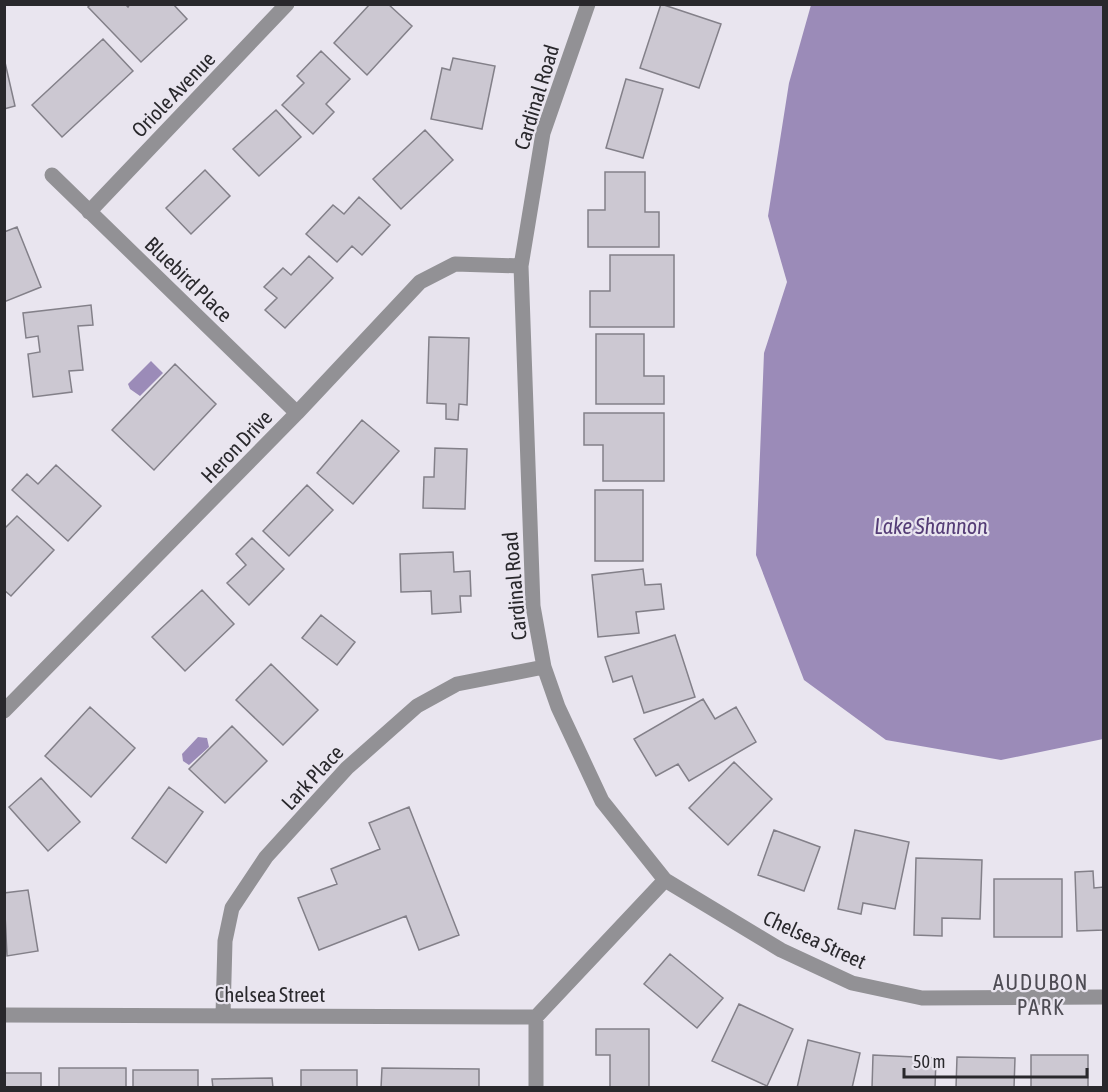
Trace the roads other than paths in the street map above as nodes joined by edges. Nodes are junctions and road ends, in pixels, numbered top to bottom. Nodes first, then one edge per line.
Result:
1 (287, 4) edge
2 (588, 4) edge
3 (52, 175) dead end
4 (89, 212) junction
5 (522, 266) junction
6 (297, 413) junction
7 (544, 667) junction
8 (4, 711) edge
9 (665, 880) junction
10 (1104, 997) edge
11 (4, 1015) edge
12 (223, 1015) junction
13 (536, 1017) junction
14 (536, 1088) edge

1 - 4 street, Oriole Avenue
2 - 5 street, Cardinal Road
3 - 4 street, Bluebird Place
4 - 6 street, Bluebird Place
5 - 6 street, Heron Drive
5 - 7 street, Cardinal Road
6 - 8 street, Heron Drive
7 - 9 street, Cardinal Road
7 - 12 street, Lark Place
9 - 10 street, Chelsea Street
9 - 13 street
11 - 12 street, Chelsea Street
12 - 13 street, Chelsea Street
13 - 14 street

